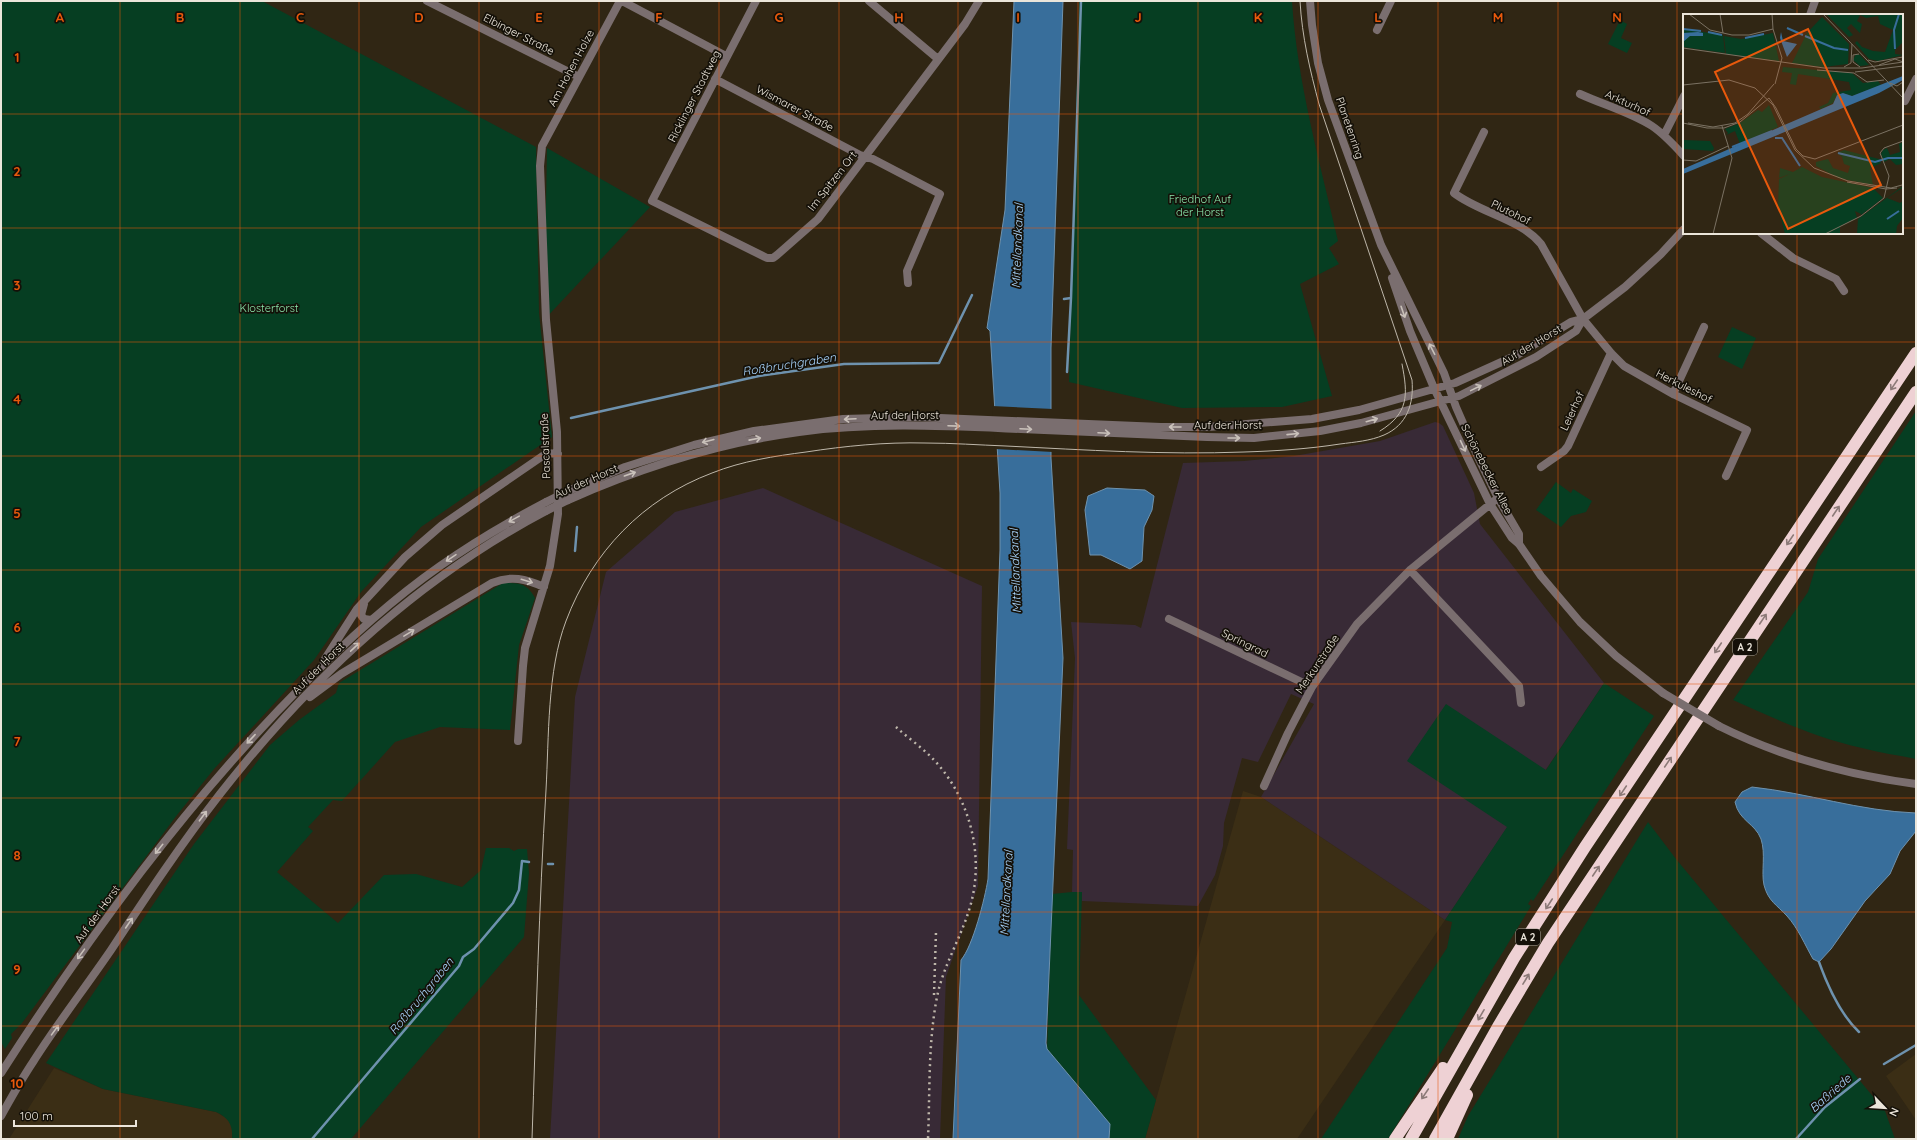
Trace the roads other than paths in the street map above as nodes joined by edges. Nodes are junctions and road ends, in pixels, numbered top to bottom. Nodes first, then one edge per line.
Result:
1 (427, 1) edge
2 (621, 1) edge
3 (756, 1) edge
4 (869, 1) edge
5 (979, 1) edge
6 (1310, 1) edge
7 (1391, 1) edge
8 (1815, 1) edge
9 (1810, 14) edge
10 (1377, 30) dead end
11 (726, 56) junction
12 (938, 60) junction
13 (579, 77) junction
14 (715, 79) junction
15 (1916, 79) edge
16 (1580, 94) dead end
17 (1683, 98) edge
18 (1905, 101) dead end
19 (1484, 132) dead end
20 (1664, 135) junction
21 (542, 146) joint
22 (1683, 155) edge
23 (865, 156) junction
24 (652, 201) joint
25 (1683, 231) edge
26 (1762, 234) edge
27 (1386, 257) junction
28 (908, 283) dead end
29 (1844, 291) dead end
30 (1583, 319) junction
31 (1704, 327) dead end
32 (1611, 353) junction
33 (1916, 353) edge
34 (1448, 385) junction
35 (1434, 388) junction
36 (1916, 392) edge
37 (1673, 394) junction
38 (1453, 398) junction
39 (1440, 400) junction
40 (987, 423) junction
41 (1064, 427) junction
42 (558, 454) junction
43 (1541, 467) dead end
44 (1726, 476) dead end
45 (1498, 498) junction
46 (1490, 504) junction
47 (1519, 544) junction
48 (1410, 570) junction
49 (544, 587) junction
50 (368, 596) junction
51 (1169, 619) dead end
52 (371, 620) junction
53 (318, 670) junction
54 (1312, 687) junction
55 (1520, 703) dead end
56 (284, 717) junction
57 (518, 741) dead end
58 (1916, 784) edge
59 (1264, 786) dead end
60 (1499, 1025) junction
61 (1473, 1029) junction
62 (1, 1072) edge
63 (1, 1116) edge
64 (1395, 1139) edge
65 (1411, 1139) edge
66 (1435, 1139) edge
67 (1447, 1139) edge

1 - 13 street, Elbinger Straße
2 - 11 street
2 - 13 street, Am Hohen Holze
3 - 11 street, Ricklinger Stadtweg
4 - 12 street
5 - 12 street, Im Spitzen Ort
6 - 27 street, Planetenring
7 - 10 street
8 - 9 street
11 - 14 street, Ricklinger Stadtweg
12 - 23 street, Im Spitzen Ort
13 - 21 street, Am Hohen Holze
14 - 23 street, Wismarer Straße
14 - 24 street, Ricklinger Stadtweg
15 - 18 street
16 - 20 street, Arkturhof
17 - 20 street
19 - 30 street, Plutohof
20 - 22 street, Arkturhof
21 - 42 street, Pascalstraße
23 - 24 street, Im Spitzen Ort
23 - 28 street, Wismarer Straße
25 - 30 street, Auf der Horst
26 - 29 street
34 -> 27 street, Planetenring
27 -> 35 street, Planetenring
30 - 32 street, Herkuleshof
30 - 34 street, Auf der Horst
38 -> 30 street, Auf der Horst
31 - 37 street
32 - 37 street, Herkuleshof
32 - 43 street, Leierhof
33 -> 61 highway, A 2
34 - 35 street, Auf der Horst
34 - 38 street, Planetenring
35 - 39 street, Planetenring
35 -> 41 street, Auf der Horst
60 -> 36 highway, A 2
37 - 44 street, Herkuleshof
38 - 39 street, Auf der Horst
38 - 45 street, Schönebecker Allee
41 -> 39 street, Auf der Horst
39 -> 46 street, Schönebecker Allee
40 - 41 street, Auf der Horst
40 -> 52 street, Auf der Horst, bridge
56 -> 40 street, Auf der Horst, bridge
42 - 49 street, Pascalstraße
42 - 50 street, Auf der Horst
45 - 46 street, Merkurstraße
45 - 47 street, Schönebecker Allee
46 - 47 street, Schönebecker Allee
46 - 48 street, Merkurstraße
47 - 58 street, Schönebecker Allee, bridge
48 - 54 street, Merkurstraße
48 - 55 street
56 -> 49 street, Auf der Horst
49 - 57 street, Pascalstraße
50 - 52 street, Auf der Horst
50 - 53 street, Auf der Horst
51 - 54 street, Springrad
52 - 53 street, Auf der Horst
53 -> 62 street, Auf der Horst
54 - 59 street, Merkurstraße
63 -> 56 street, Auf der Horst
60 - 66 highway, A 2
60 - 67 highway
61 -> 64 highway
61 - 65 highway, A 2

